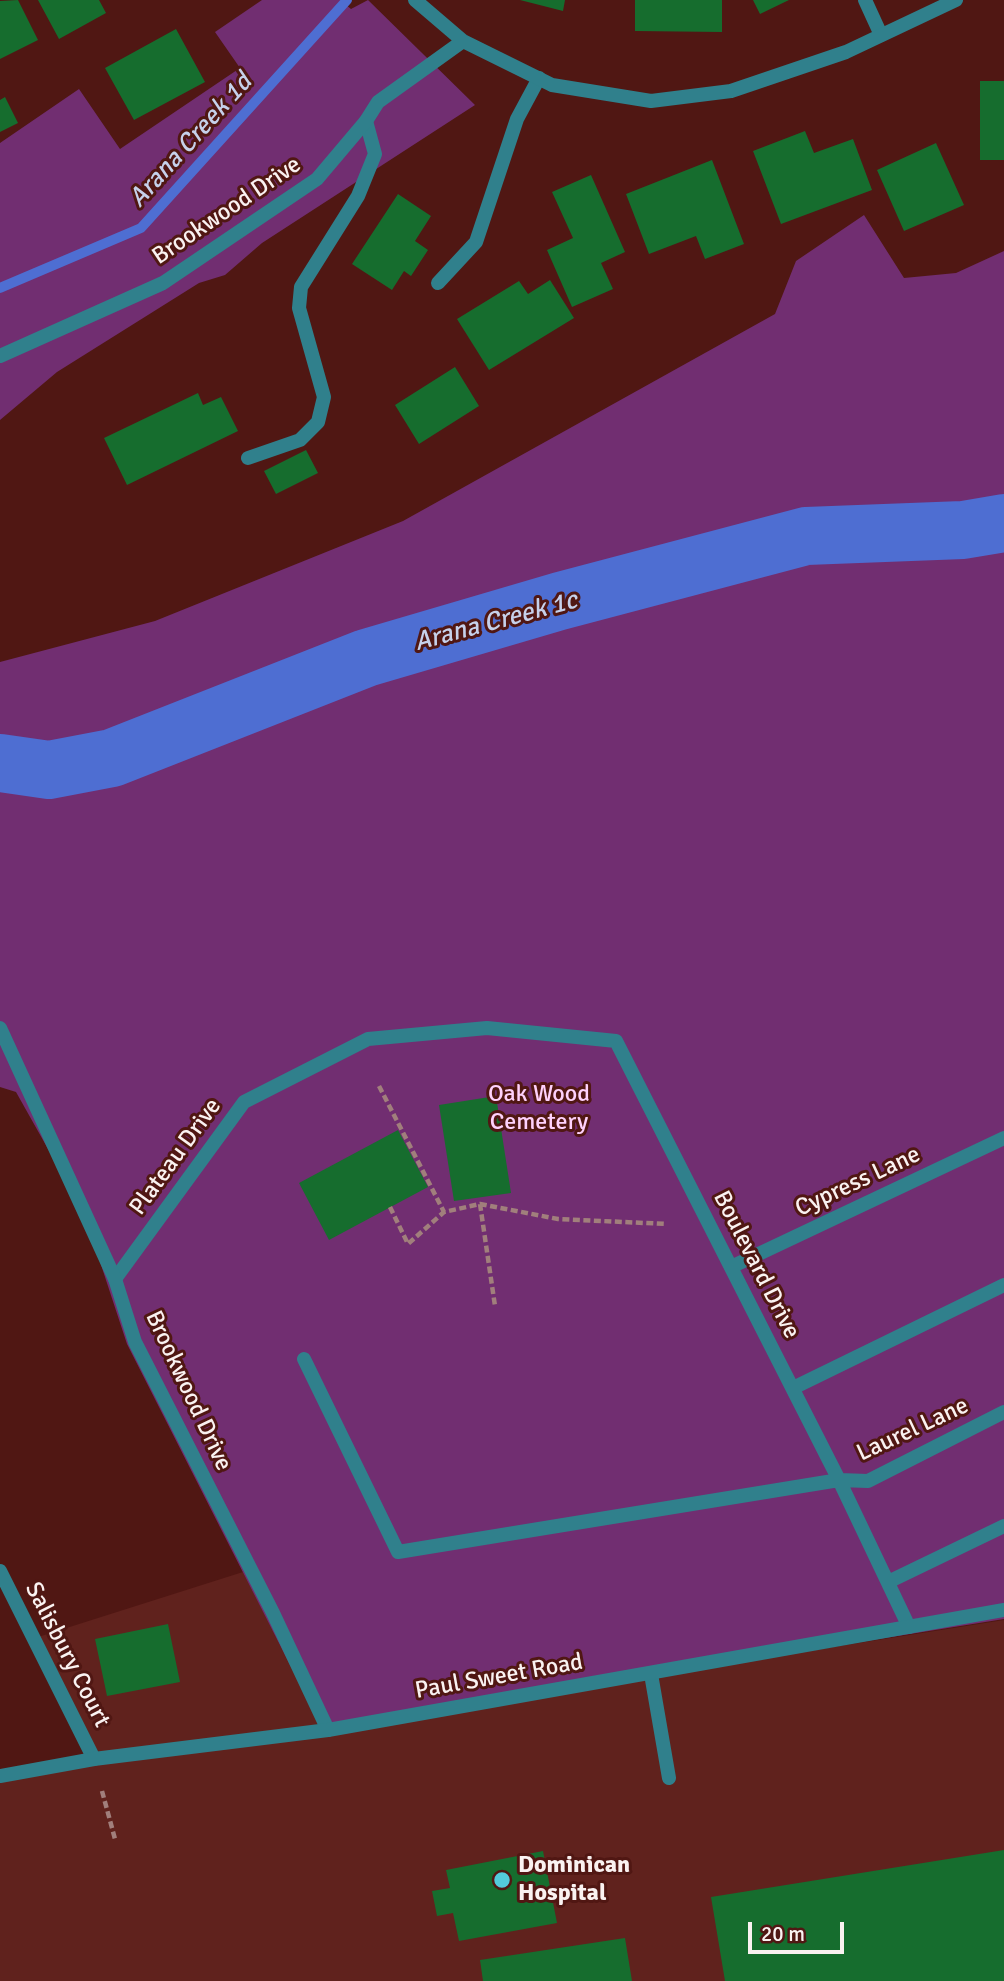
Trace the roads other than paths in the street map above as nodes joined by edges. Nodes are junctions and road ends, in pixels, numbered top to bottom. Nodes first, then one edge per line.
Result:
1 (415, 0) edge
2 (865, 0) edge
3 (956, 0) edge
4 (881, 35) junction
5 (463, 41) junction
6 (539, 78) junction
7 (366, 121) junction
8 (438, 284) dead end
9 (0, 356) edge
10 (248, 458) dead end
11 (0, 1028) edge
12 (487, 1028) joint
13 (1004, 1138) edge
14 (731, 1267) junction
15 (115, 1279) junction
16 (1004, 1285) edge
17 (304, 1359) dead end
18 (793, 1388) junction
19 (1004, 1412) edge
20 (839, 1480) junction
21 (1004, 1525) edge
22 (0, 1571) edge
23 (888, 1582) junction
24 (1004, 1610) edge
25 (909, 1627) junction
26 (651, 1674) junction
27 (328, 1730) junction
28 (94, 1759) junction
29 (0, 1776) edge
30 (669, 1778) dead end

1 - 5 street
2 - 4 street
3 - 4 street
4 - 6 street
5 - 6 street
5 - 7 street, Brookwood Drive
6 - 8 street
7 - 9 street, Brookwood Drive
7 - 10 street
11 - 15 street, Brookwood Drive
12 - 14 street, Boulevard Drive
12 - 15 street, Plateau Drive
13 - 14 street, Cypress Lane
14 - 18 street, Boulevard Drive
15 - 27 street, Brookwood Drive
16 - 18 street
17 - 20 street, Laurel Lane
18 - 20 street, Boulevard Drive
19 - 20 street, Laurel Lane
20 - 23 street, Boulevard Drive
21 - 23 street
22 - 28 street, Salisbury Court
23 - 25 street, Boulevard Drive
24 - 25 street, Paul Sweet Road
25 - 26 street, Paul Sweet Road
26 - 27 street, Paul Sweet Road
26 - 30 street
27 - 28 street, Paul Sweet Road
28 - 29 street, Paul Sweet Road

